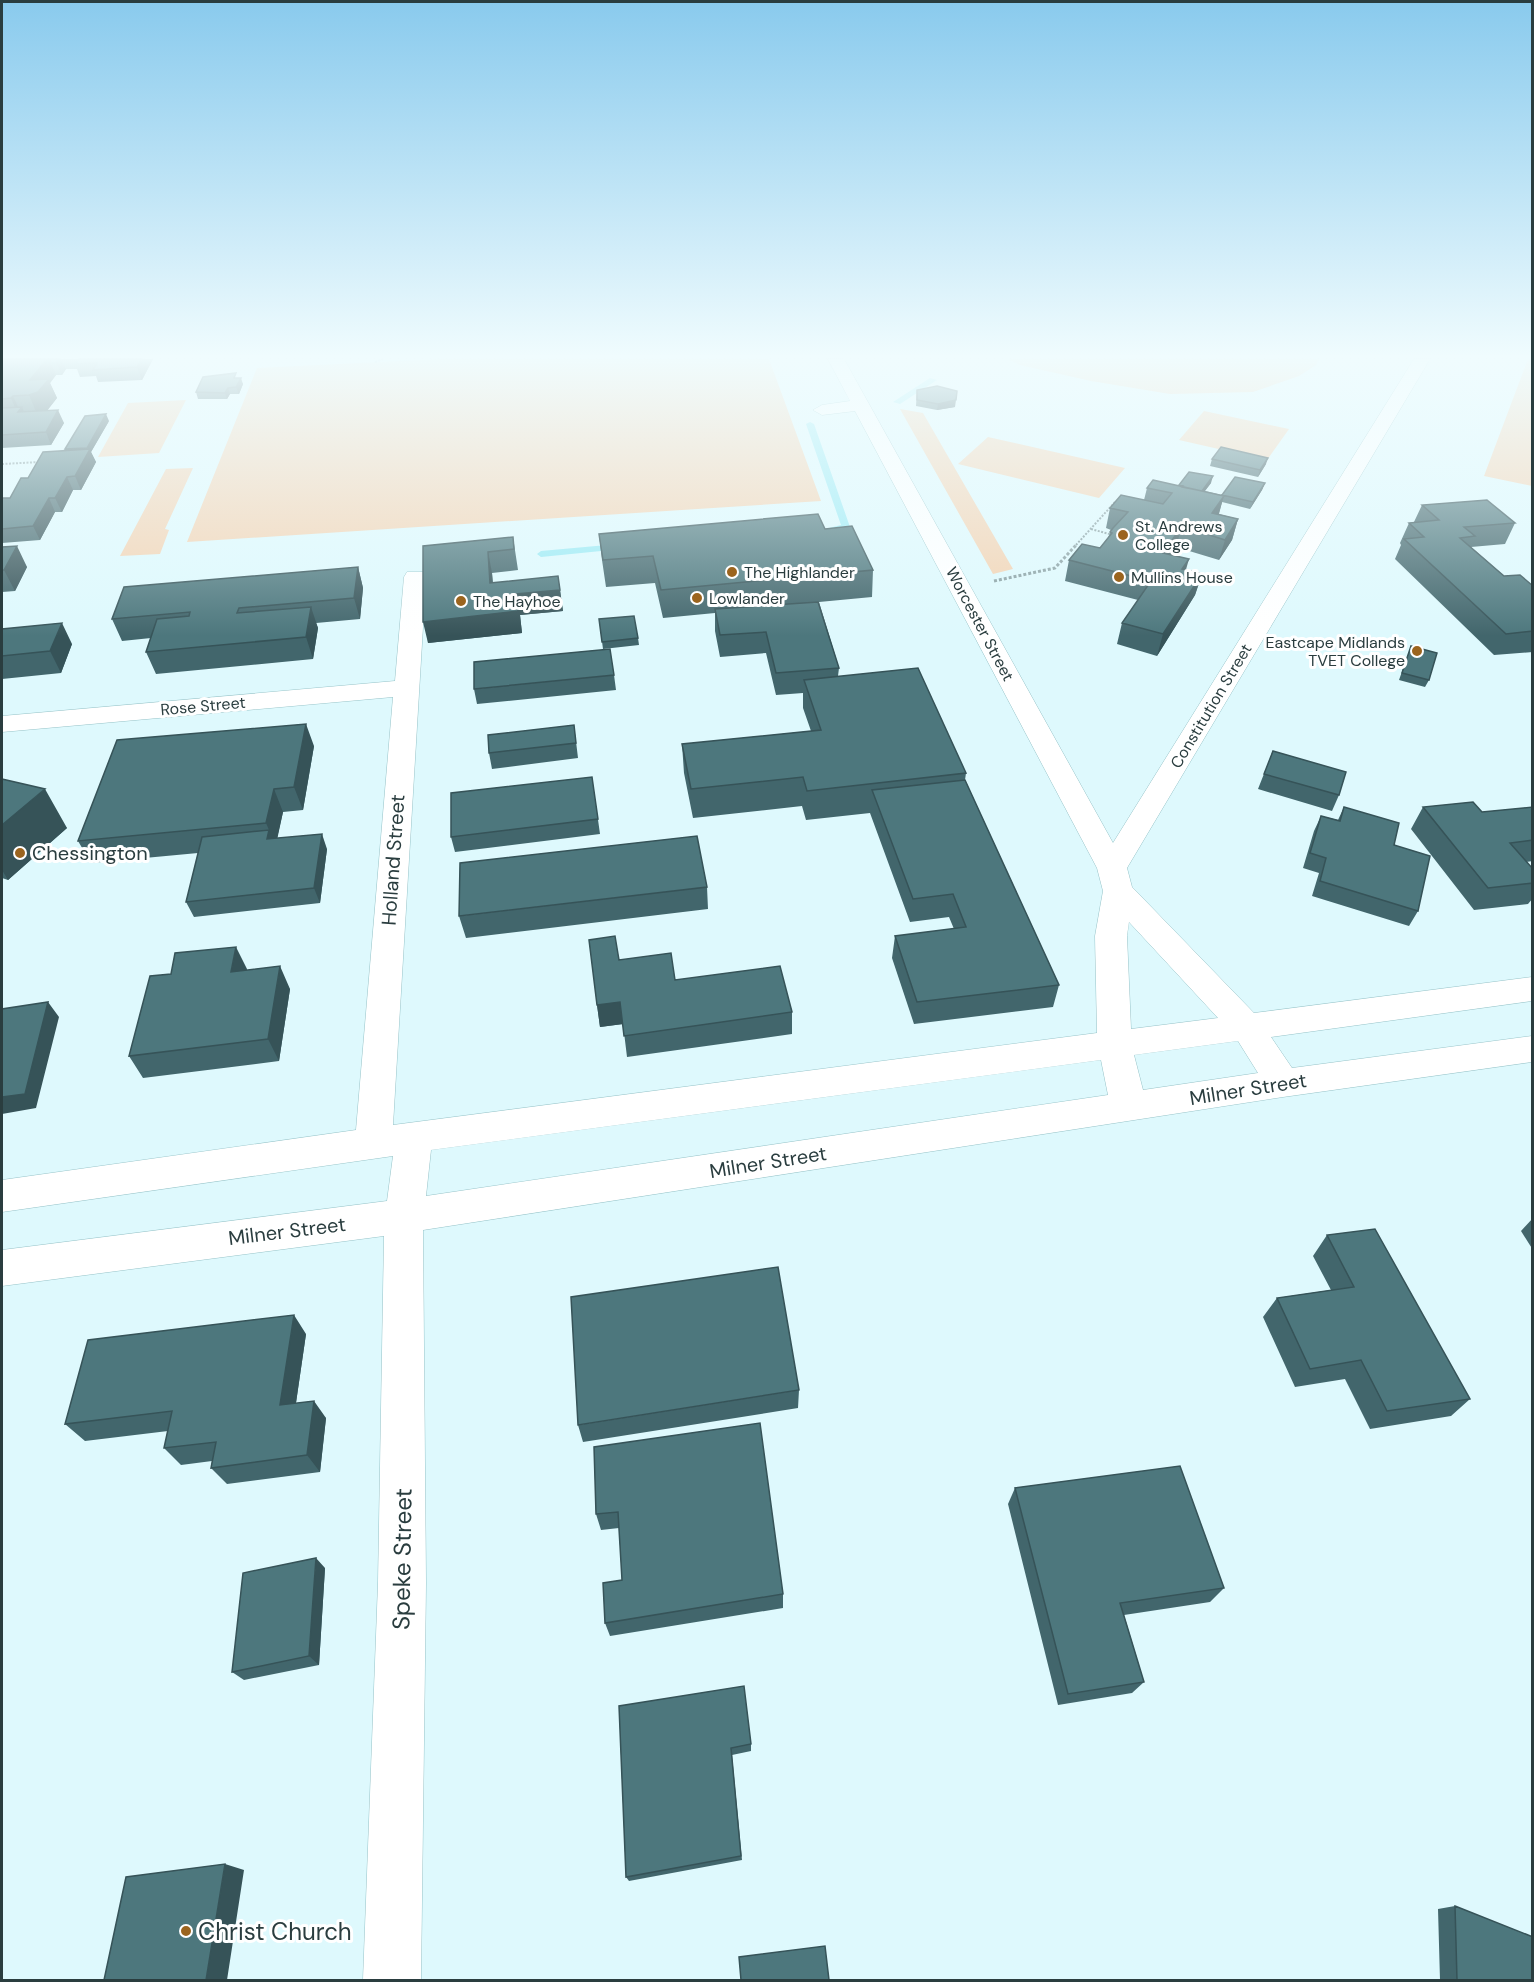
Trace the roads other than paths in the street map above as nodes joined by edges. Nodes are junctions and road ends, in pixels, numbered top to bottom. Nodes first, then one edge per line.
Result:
1 (887, 451) edge
2 (1367, 451) edge
3 (415, 577) dead end
4 (405, 688) junction
5 (2, 724) edge
6 (1115, 879) junction
7 (1533, 989) edge
8 (1247, 1027) junction
9 (1114, 1046) junction
10 (1533, 1049) edge
11 (1283, 1083) junction
12 (1129, 1108) junction
13 (394, 1141) junction
14 (2, 1196) edge
15 (404, 1216) junction
16 (2, 1268) edge
17 (392, 1980) edge

1 - 6 street, Worcester Street
2 - 6 street, Constitution Street
3 - 4 street, Holland Street
4 - 5 street, Rose Street
4 - 13 street, Holland Street
6 - 8 street, Worcester Street
6 - 9 street
7 - 8 street
8 - 9 street
8 - 11 street, Worcester Street
9 - 12 street
9 - 13 street
10 - 11 street, Milner Street
11 - 12 street, Milner Street
12 - 15 street, Milner Street
13 - 14 street
13 - 15 street, Speke Street
15 - 16 street, Milner Street
15 - 17 street, Speke Street

